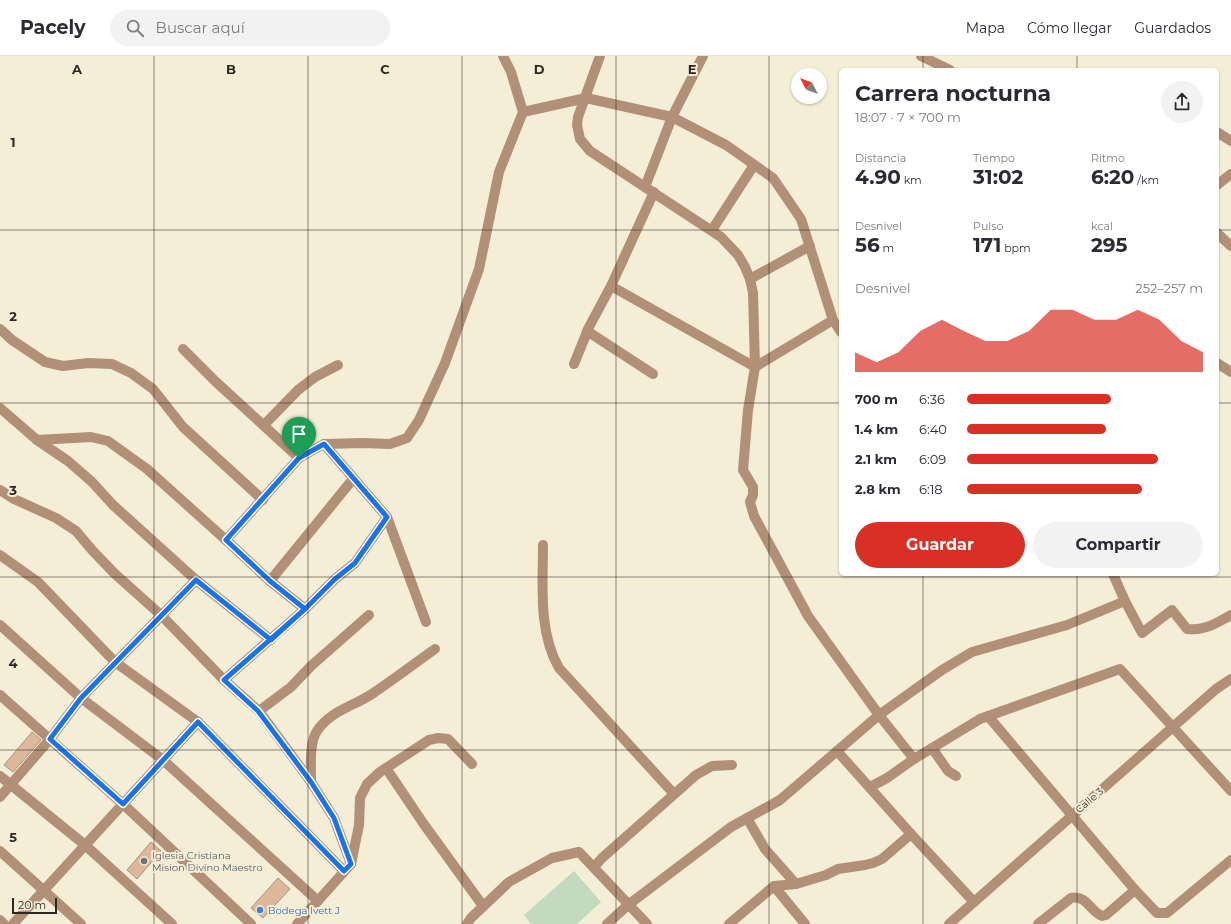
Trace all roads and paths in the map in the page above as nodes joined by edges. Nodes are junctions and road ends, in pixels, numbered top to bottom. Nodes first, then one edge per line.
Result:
1 (503, 56) edge
2 (600, 56) edge
3 (703, 56) edge
4 (921, 56) edge
5 (946, 68) edge
6 (586, 98) junction
7 (523, 112) junction
8 (672, 117) junction
9 (1219, 133) edge
10 (1231, 141) edge
11 (754, 165) junction
12 (1231, 174) edge
13 (1219, 183) edge
14 (645, 187) junction
15 (654, 192) junction
16 (712, 230) junction
17 (1219, 235) edge
18 (810, 246) junction
19 (1231, 246) edge
20 (750, 279) junction
21 (611, 286) junction
22 (832, 320) junction
23 (0, 328) edge
24 (839, 329) edge
25 (587, 331) junction
26 (183, 349) dead end
27 (574, 364) dead end
28 (1219, 364) edge
29 (338, 365) dead end
30 (755, 367) junction
31 (1231, 372) edge
32 (653, 374) dead end
33 (0, 408) edge
34 (264, 424) junction
35 (37, 440) junction
36 (324, 444) junction
37 (299, 458) junction
38 (353, 479) junction
39 (0, 490) edge
40 (263, 500) junction
41 (387, 517) junction
42 (226, 540) junction
43 (543, 545) dead end
44 (0, 555) edge
45 (1114, 576) edge
46 (196, 580) junction
47 (270, 581) junction
48 (1125, 600) junction
49 (305, 609) junction
50 (369, 615) dead end
51 (1231, 615) edge
52 (162, 616) junction
53 (426, 622) dead end
54 (0, 625) edge
55 (271, 640) junction
56 (435, 649) dead end
57 (116, 662) junction
58 (1231, 679) edge
59 (224, 680) junction
60 (0, 695) edge
61 (81, 698) junction
62 (258, 711) junction
63 (879, 715) junction
64 (988, 716) junction
65 (198, 722) junction
66 (1172, 727) junction
67 (50, 739) junction
68 (932, 748) junction
69 (837, 750) junction
70 (914, 759) junction
71 (163, 760) junction
72 (472, 764) dead end
73 (732, 765) dead end
74 (386, 768) junction
75 (0, 776) edge
76 (956, 776) dead end
77 (311, 782) junction
78 (10, 785) junction
79 (870, 787) junction
80 (1231, 791) edge
81 (674, 794) junction
82 (0, 797) edge
83 (123, 804) junction
84 (1072, 815) junction
85 (747, 818) junction
86 (911, 834) junction
87 (85, 845) junction
88 (0, 851) edge
89 (1231, 860) edge
90 (347, 867) junction
91 (594, 867) junction
92 (796, 884) junction
93 (774, 886) junction
94 (1135, 890) junction
95 (43, 891) junction
96 (318, 901) junction
97 (974, 902) junction
98 (628, 905) junction
99 (483, 906) junction
100 (0, 920) edge
101 (4, 924) edge
102 (13, 924) edge
103 (80, 924) edge
104 (172, 924) edge
105 (251, 924) edge
106 (297, 924) edge
107 (467, 924) edge
108 (607, 924) edge
109 (647, 924) edge
110 (729, 924) edge
111 (805, 924) edge
112 (949, 924) edge
113 (1038, 924) edge

1 - 7 street
2 - 6 street
3 - 8 street
4 - 5 street
6 - 7 street
6 - 8 street
6 - 14 street
7 - 36 street
8 - 11 street
8 - 14 street
9 - 10 street
11 - 16 street
11 - 18 street
12 - 13 street
14 - 15 street
15 - 16 street
15 - 21 street
16 - 20 street
17 - 19 street
18 - 20 street
18 - 22 street
20 - 30 street
21 - 25 street
21 - 30 street
22 - 24 street
22 - 30 street
23 - 40 street
25 - 27 street
25 - 32 street
26 - 34 street
28 - 31 street
29 - 34 street
30 - 63 street
33 - 35 street
34 - 37 street
35 - 42 street
35 - 46 street
36 - 37 street
36 - 38 street
37 - 40 street
38 - 41 street
38 - 47 street
39 - 52 street
40 - 42 street
41 - 49 street
41 - 53 street
42 - 47 street
43 - 81 street
44 - 57 street
45 - 48 street
46 - 52 street
46 - 55 street
47 - 49 street
48 - 51 street
48 - 63 street
49 - 55 street
50 - 62 street
52 - 57 street
52 - 59 street
54 - 61 street
55 - 59 street
56 - 77 street
57 - 61 street
57 - 65 street
58 - 66 street, Calle 3
59 - 62 street
60 - 67 street
61 - 67 street
61 - 71 street
62 - 77 street
63 - 69 street
63 - 70 street
64 - 66 street
64 - 68 street
64 - 84 street
65 - 71 street
65 - 90 street
66 - 80 street
66 - 84 street, Calle 3
67 - 78 street
67 - 83 street
68 - 70 street
68 - 76 street
69 - 79 street
69 - 85 street
70 - 79 street
71 - 83 street
71 - 96 street
72 - 74 street
73 - 81 street
74 - 90 street
74 - 99 street
75 - 78 street
77 - 90 street
78 - 82 street
78 - 87 street
79 - 86 street
81 - 91 street
83 - 87 street
83 - 105 street
84 - 94 street
84 - 97 street, Calle 3
85 - 92 street
85 - 98 street
86 - 92 street
86 - 97 street
87 - 95 street
87 - 104 street
88 - 95 street
89 - 94 street
90 - 96 street
91 - 98 street
91 - 99 street
92 - 93 street
93 - 110 street
93 - 111 street
94 - 113 street
95 - 102 street
95 - 103 street
96 - 106 street
97 - 112 street, Calle 3
98 - 108 street
98 - 109 street
99 - 107 street
100 - 101 street

